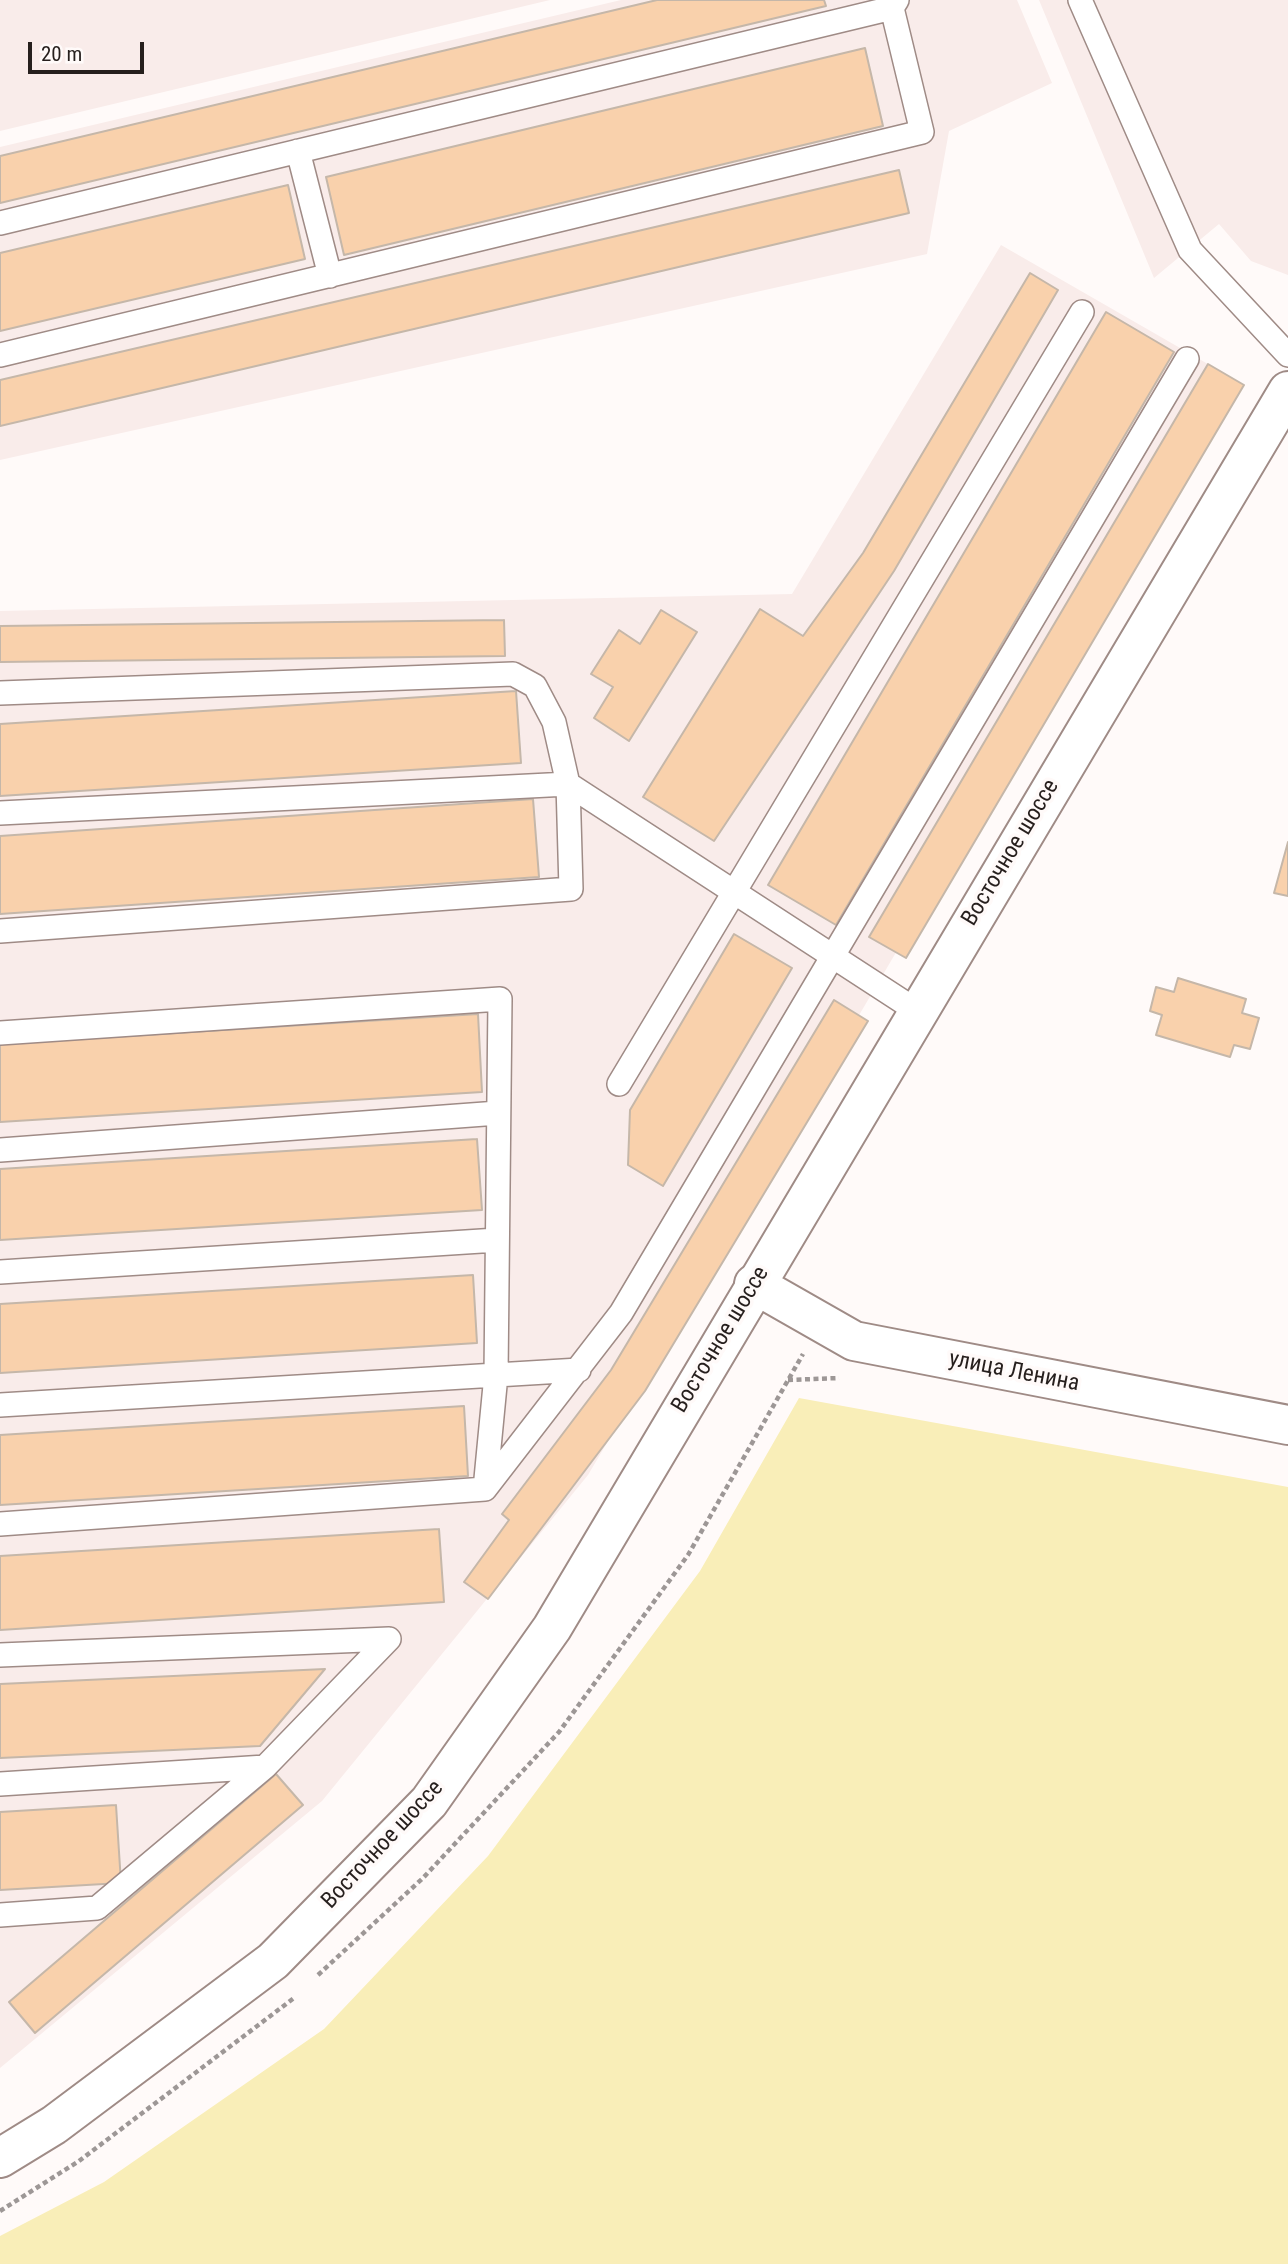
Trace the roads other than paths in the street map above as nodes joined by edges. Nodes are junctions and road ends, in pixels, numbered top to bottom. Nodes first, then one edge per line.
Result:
1 (1080, 0) edge
2 (894, 4) edge
3 (298, 151) junction
4 (0, 223) edge
5 (330, 276) junction
6 (1082, 312) dead end
7 (0, 355) edge
8 (1288, 355) edge
9 (1187, 359) dead end
10 (1288, 391) edge
11 (0, 693) edge
12 (568, 784) junction
13 (0, 813) edge
14 (734, 892) junction
15 (0, 931) edge
16 (834, 956) junction
17 (917, 1011) junction
18 (0, 1033) edge
19 (619, 1084) dead end
20 (498, 1113) junction
21 (0, 1150) edge
22 (498, 1240) junction
23 (0, 1272) edge
24 (754, 1284) junction
25 (579, 1370) junction
26 (496, 1375) junction
27 (0, 1405) edge
28 (1288, 1425) edge
29 (485, 1489) junction
30 (0, 1524) edge
31 (0, 1655) edge
32 (265, 1767) junction
33 (0, 1784) edge
34 (0, 1915) edge
35 (0, 2158) edge

1 - 8 lane
2 - 3 lane
2 - 5 lane
3 - 4 lane
3 - 5 lane
5 - 7 lane
6 - 14 lane
9 - 16 lane
10 - 17 main road, Восточное шоссе
11 - 12 lane
12 - 13 lane
12 - 14 lane
12 - 15 lane
14 - 16 lane
14 - 19 lane
16 - 17 lane
16 - 25 lane
17 - 24 main road, Восточное шоссе
18 - 20 lane
20 - 21 lane
20 - 22 lane
22 - 23 lane
22 - 26 lane
24 - 28 main road, улица Ленина
24 - 35 main road, Восточное шоссе
25 - 26 lane
25 - 29 lane
26 - 27 lane
26 - 29 lane
29 - 30 lane
31 - 32 lane
32 - 33 lane
32 - 34 lane

